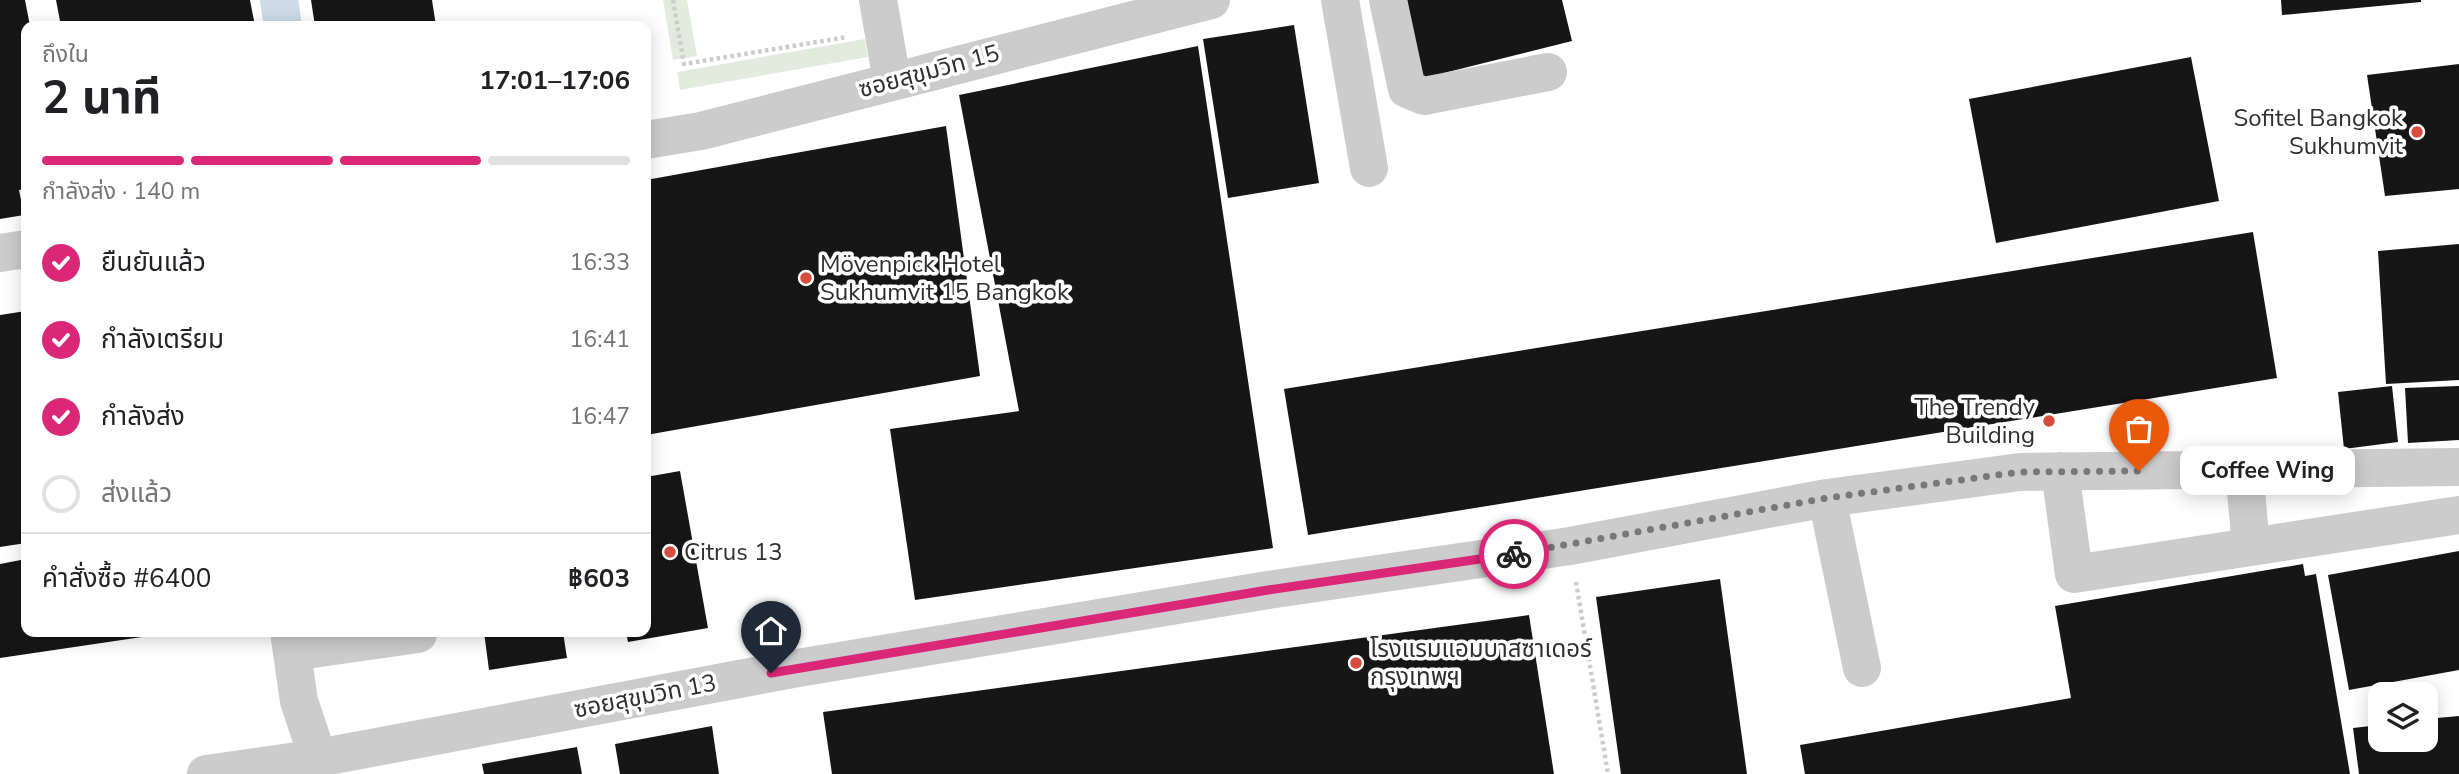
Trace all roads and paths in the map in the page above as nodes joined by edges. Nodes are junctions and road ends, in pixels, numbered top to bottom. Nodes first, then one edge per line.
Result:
1 (673, 0) edge
2 (878, 0) edge
3 (1211, 0) edge
4 (1340, 0) edge
5 (1388, 0) edge
6 (890, 67) junction
7 (1548, 72) dead end
8 (651, 139) edge
9 (1369, 168) dead end
10 (21, 250) edge
11 (0, 253) edge
12 (2459, 467) edge
13 (2244, 470) junction
14 (2060, 471) junction
15 (1827, 498) junction
16 (2459, 515) edge
17 (2251, 545) junction
18 (1570, 546) junction
19 (370, 637) edge
20 (290, 642) edge
21 (1862, 668) dead end
22 (318, 758) junction
23 (206, 774) edge
24 (1608, 774) edge

1 - 6 path
2 - 6 street
3 - 6 street, ซอยสุขุมวิท 15
4 - 9 street
5 - 7 street
6 - 8 street, ซอยสุขุมวิท 15
10 - 11 street
12 - 13 street, ซอยสุขุมวิท 13
13 - 14 street, ซอยสุขุมวิท 13
13 - 17 street
14 - 15 street, ซอยสุขุมวิท 13
14 - 17 street
15 - 18 street, ซอยสุขุมวิท 13
15 - 21 street
16 - 17 street
18 - 22 street, ซอยสุขุมวิท 13
18 - 24 path
19 - 20 street
20 - 22 street
22 - 23 street, ซอยสุขุมวิท 13

